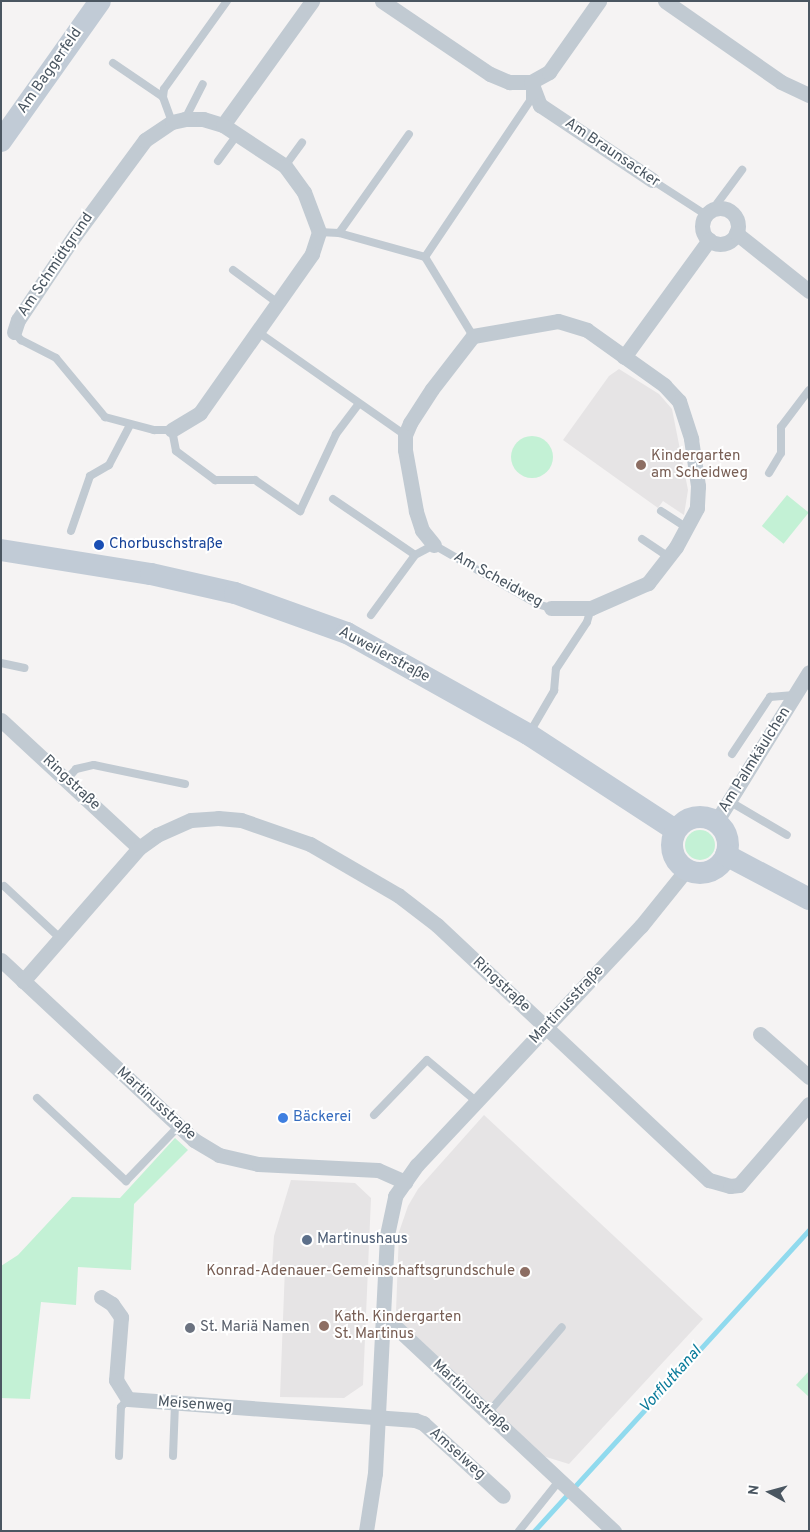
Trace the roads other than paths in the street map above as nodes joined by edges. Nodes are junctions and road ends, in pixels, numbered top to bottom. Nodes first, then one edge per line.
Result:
1 (100, 1) edge
2 (227, 1) edge
3 (312, 1) edge
4 (382, 1) edge
5 (599, 1) edge
6 (665, 1) edge
7 (113, 63) dead end
8 (531, 82) junction
9 (203, 84) dead end
10 (809, 95) edge
11 (163, 97) junction
12 (178, 120) junction
13 (223, 125) junction
14 (238, 134) junction
15 (410, 134) dead end
16 (1, 141) edge
17 (302, 143) dead end
18 (218, 161) dead end
19 (285, 166) junction
20 (742, 170) dead end
21 (652, 180) joint
22 (710, 212) junction
23 (319, 232) junction
24 (339, 233) junction
25 (736, 233) junction
26 (709, 240) junction
27 (425, 257) junction
28 (233, 270) dead end
29 (809, 291) edge
30 (278, 303) junction
31 (14, 332) joint
32 (258, 332) junction
33 (473, 336) junction
34 (624, 357) junction
35 (809, 390) edge
36 (359, 404) junction
37 (130, 425) junction
38 (172, 430) junction
39 (405, 435) junction
40 (769, 473) dead end
41 (333, 499) dead end
42 (661, 511) dead end
43 (687, 528) junction
44 (71, 531) dead end
45 (642, 539) dead end
46 (434, 545) junction
47 (1, 550) edge
48 (415, 555) junction
49 (669, 557) junction
50 (551, 608) joint
51 (591, 608) junction
52 (371, 615) dead end
53 (1, 663) edge
54 (24, 668) dead end
55 (809, 672) edge
56 (794, 695) junction
57 (1, 720) edge
58 (528, 734) junction
59 (732, 754) dead end
60 (67, 779) junction
61 (185, 784) dead end
62 (729, 801) junction
63 (716, 822) junction
64 (675, 830) junction
65 (787, 835) dead end
66 (139, 848) junction
67 (726, 854) junction
68 (686, 870) junction
69 (4, 886) dead end
70 (809, 899) edge
71 (60, 938) junction
72 (1, 960) edge
73 (23, 981) junction
74 (546, 1027) junction
75 (760, 1034) dead end
76 (809, 1077) edge
77 (37, 1098) dead end
78 (476, 1102) junction
79 (809, 1104) edge
80 (374, 1115) dead end
81 (179, 1126) junction
82 (405, 1182) junction
83 (101, 1297) dead end
84 (384, 1316) junction
85 (562, 1327) dead end
86 (128, 1398) junction
87 (175, 1404) junction
88 (488, 1413) junction
89 (377, 1416) junction
90 (119, 1456) dead end
91 (173, 1456) dead end
92 (560, 1482) junction
93 (504, 1496) dead end
94 (366, 1531) edge
95 (519, 1531) edge
96 (614, 1531) edge

1 - 16 street, Am Baggerfeld
2 - 11 lane
3 - 13 street
4 - 8 street
5 - 8 street
6 - 10 street
7 - 11 lane
8 - 21 street, Am Braunsacker
8 - 27 lane
9 - 12 lane
11 - 12 lane
12 - 13 street
12 - 31 street, Am Schmidtgrund
13 - 14 street
14 - 18 lane
14 - 19 street
15 - 24 lane
17 - 19 lane
19 - 23 street
20 - 22 lane
21 - 22 lane, Am Braunsacker
22 - 25 street
22 - 26 street
23 - 24 lane
23 - 30 street
24 - 27 lane
25 - 26 street
25 - 29 street
26 - 34 street
27 - 33 lane
28 - 30 lane
30 - 32 street
31 - 37 lane, Am Schmidtgrund
32 - 36 lane
32 - 38 street
33 - 34 street, Am Scheidweg
33 - 39 street
34 - 43 street, Am Scheidweg
35 - 40 lane
36 - 38 lane
36 - 39 lane
37 - 38 lane, Am Schmidtgrund
37 - 44 lane
39 - 46 street, Am Scheidweg
41 - 48 lane
42 - 43 lane
43 - 49 street, Am Scheidweg
45 - 49 lane
46 - 48 lane
46 - 50 lane, Am Scheidweg
47 - 58 street, Auweilerstraße
48 - 52 lane
49 - 51 street, Am Scheidweg
50 - 51 street, Am Scheidweg
51 - 58 lane
53 - 54 lane
55 - 56 street, Am Palmkäulchen
56 - 59 lane
56 - 62 street, Am Palmkäulchen
57 - 60 street, Ringstraße
58 - 64 street, Auweilerstraße
60 - 61 lane
60 - 66 street, Ringstraße
62 - 63 street, Am Palmkäulchen
62 - 65 lane
63 - 64 street
63 - 67 street
64 - 68 street
66 - 71 street, Ringstraße
66 - 74 street, Ringstraße
67 - 68 street
67 - 70 street
68 - 74 street, Martinusstraße
69 - 71 lane
71 - 73 street, Ringstraße
72 - 73 street, Martinusstraße
73 - 81 street, Martinusstraße
74 - 78 street, Martinusstraße
74 - 79 street, Ringstraße
75 - 76 street
77 - 81 lane
78 - 80 lane
78 - 82 street, Martinusstraße
81 - 82 street, Martinusstraße
82 - 84 street, Martinusstraße
83 - 86 street
84 - 88 street, Martinusstraße
84 - 89 street
85 - 88 lane
86 - 87 street, Meisenweg
86 - 90 lane
87 - 89 street, Meisenweg
87 - 91 lane
88 - 92 street, Martinusstraße
89 - 93 street, Amselweg
89 - 94 street
92 - 95 lane
92 - 96 street, Martinusstraße

